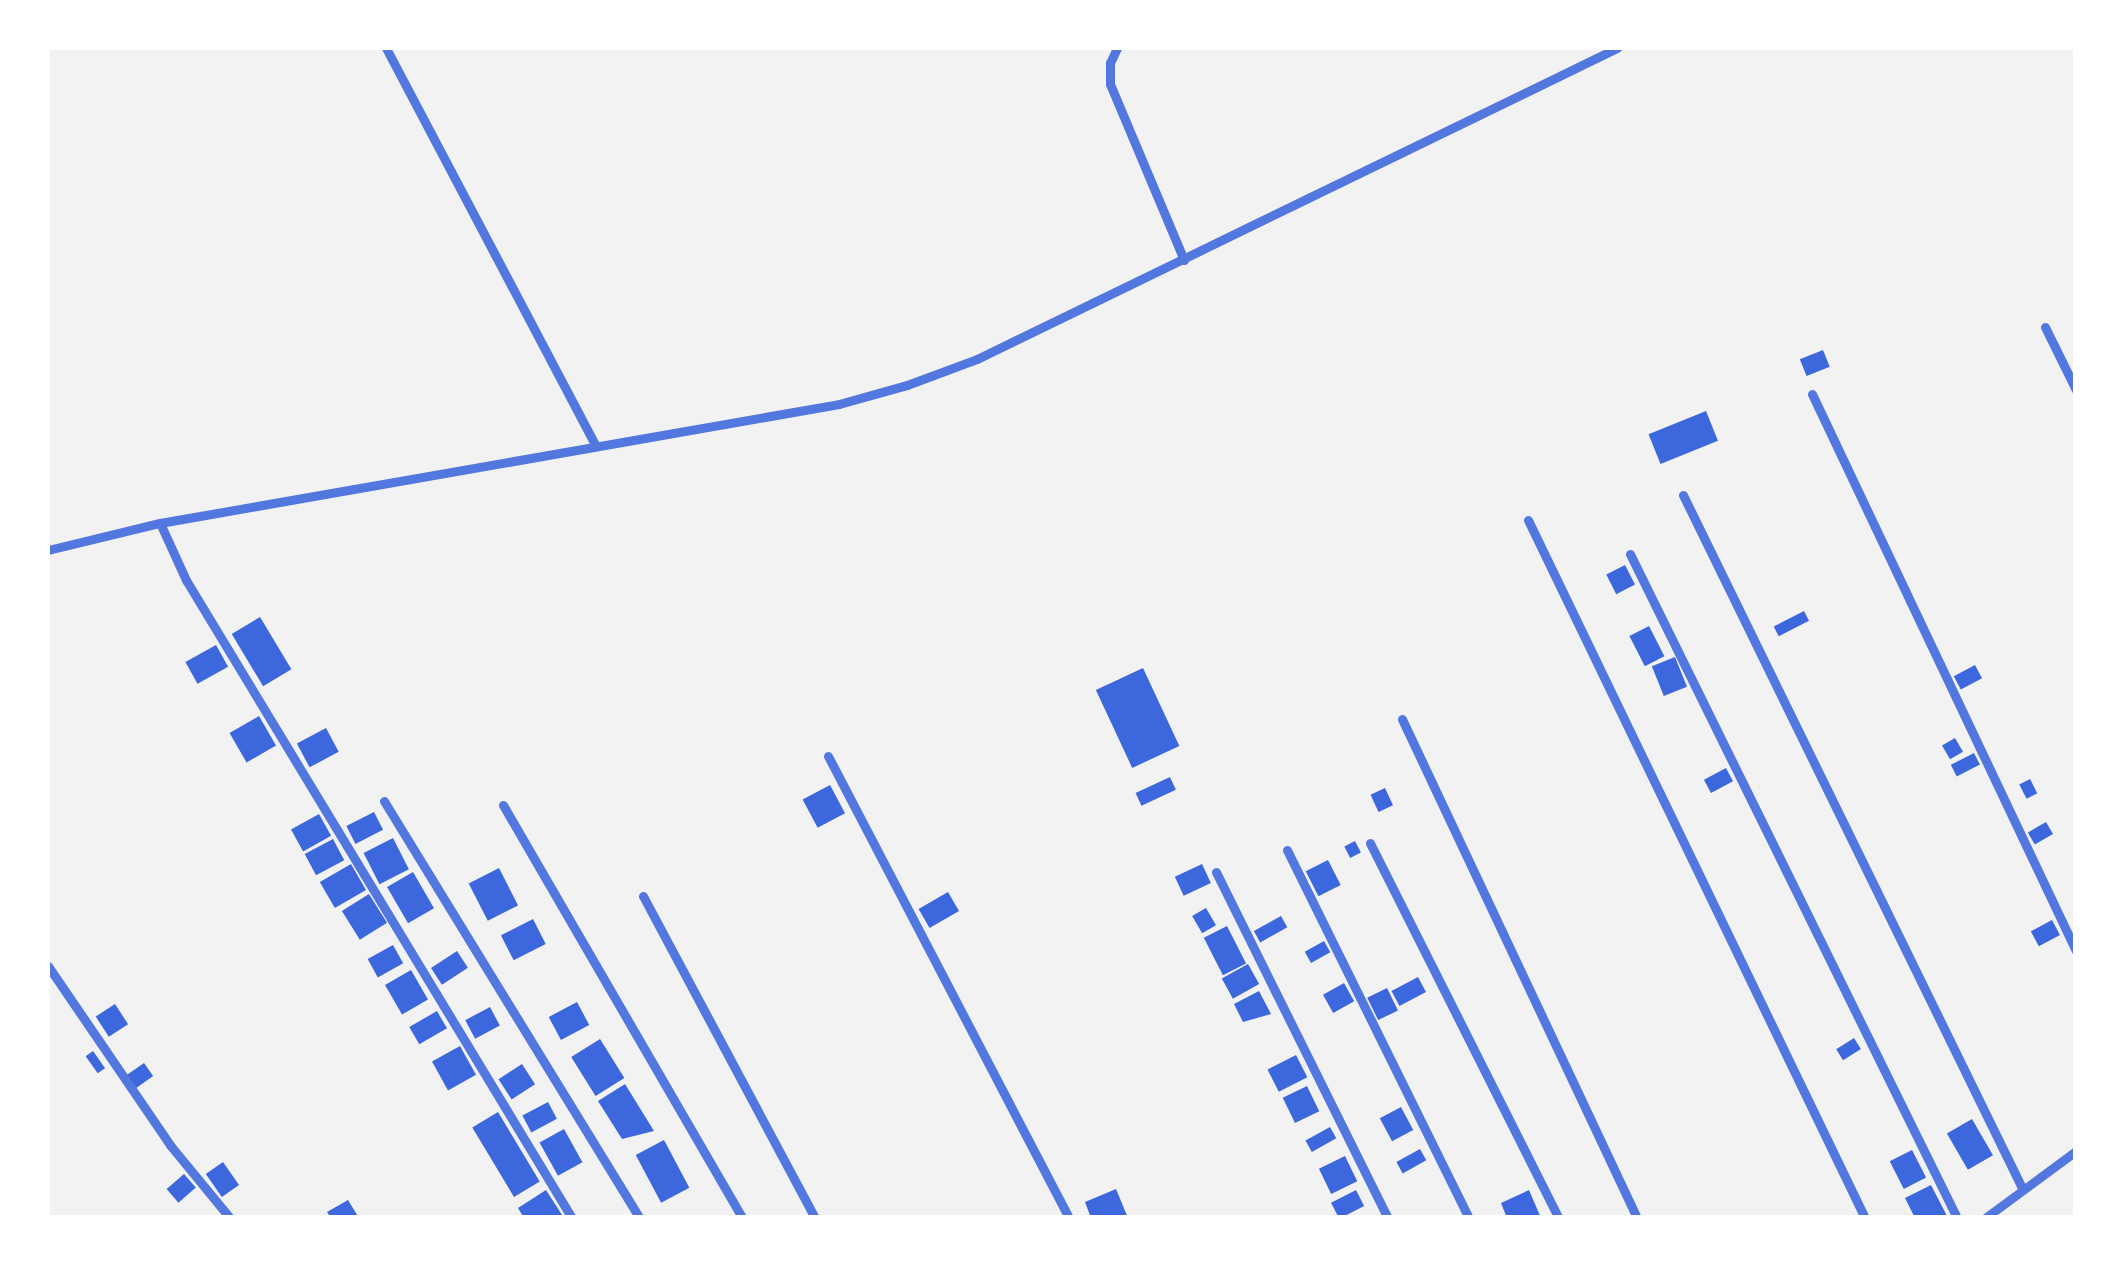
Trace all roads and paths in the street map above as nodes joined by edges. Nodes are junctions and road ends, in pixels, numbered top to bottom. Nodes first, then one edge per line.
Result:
1 (386, 48) edge
2 (1116, 48) edge
3 (1616, 48) edge
4 (1184, 260) junction
5 (2045, 327) dead end
6 (2076, 390) edge
7 (1812, 394) dead end
8 (596, 446) junction
9 (1682, 495) dead end
10 (1528, 520) dead end
11 (160, 524) junction
12 (48, 550) edge
13 (1630, 554) dead end
14 (1402, 719) dead end
15 (828, 756) dead end
16 (384, 800) dead end
17 (503, 805) dead end
18 (1370, 843) dead end
19 (1286, 850) dead end
20 (1216, 872) dead end
21 (643, 896) dead end
22 (2076, 952) edge
23 (48, 966) edge
24 (2076, 1151) edge
25 (2022, 1188) junction
26 (230, 1218) edge
27 (572, 1218) edge
28 (640, 1218) edge
29 (742, 1218) edge
30 (815, 1218) edge
31 (1069, 1218) edge
32 (1388, 1218) edge
33 (1469, 1218) edge
34 (1558, 1218) edge
35 (1638, 1218) edge
36 (1865, 1218) edge
37 (1958, 1218) edge
38 (1985, 1218) edge

1 - 8 street
2 - 4 street
3 - 4 street
4 - 8 street
5 - 6 street
7 - 22 street
8 - 11 street
9 - 25 street
10 - 36 street
11 - 12 street
11 - 27 street
13 - 37 street
14 - 35 street
15 - 31 street
16 - 28 street
17 - 29 street
18 - 34 street
19 - 33 street
20 - 32 street
21 - 30 street
23 - 26 street
24 - 25 street
25 - 38 street

